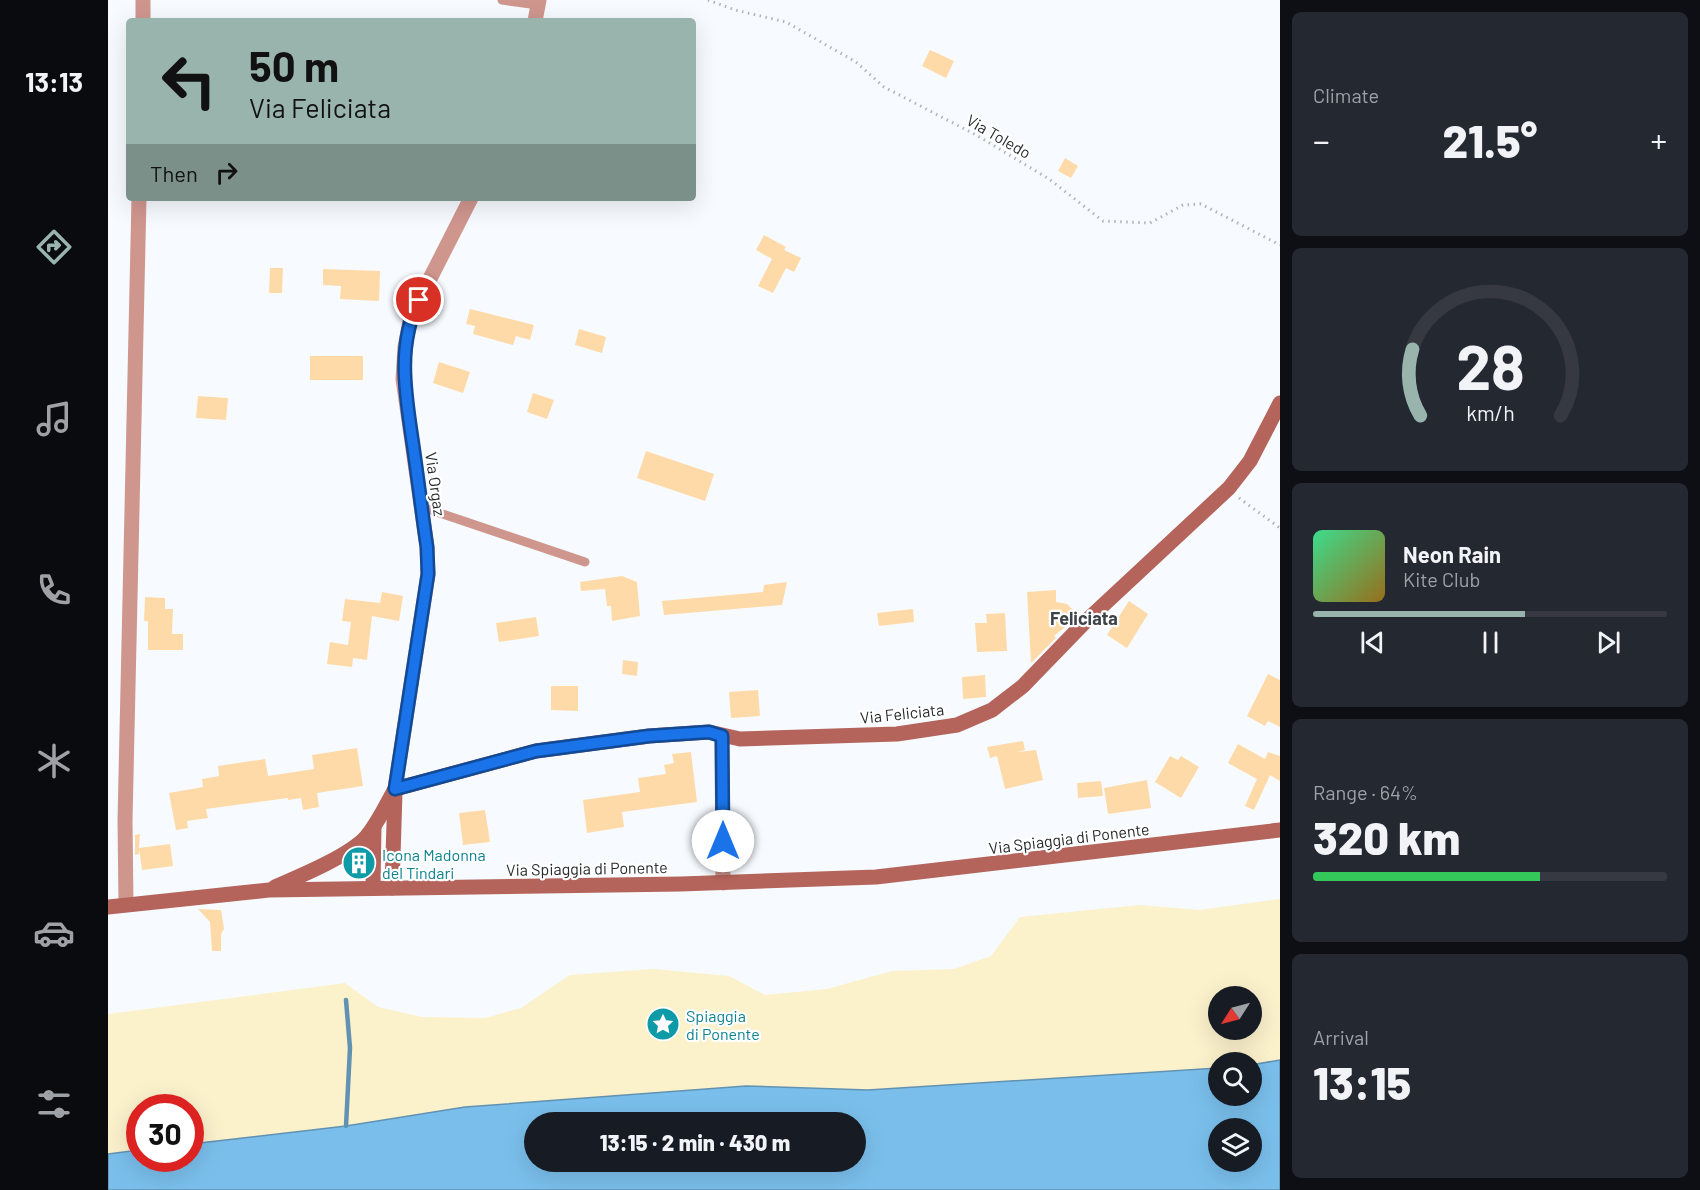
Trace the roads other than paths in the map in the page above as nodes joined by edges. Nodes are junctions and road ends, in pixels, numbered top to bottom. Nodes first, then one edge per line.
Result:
1 (143, 0) edge
2 (502, 0) edge
3 (538, 3) edge
4 (142, 18) edge
5 (536, 18) edge
6 (139, 201) edge
7 (469, 201) edge
8 (1280, 403) edge
9 (422, 507) junction
10 (585, 562) dead end
11 (722, 736) junction
12 (395, 789) junction
13 (374, 827) junction
14 (1280, 830) edge
15 (723, 883) junction
16 (373, 888) junction
17 (392, 888) junction
18 (269, 890) junction
19 (126, 904) junction
20 (108, 907) edge

1 - 4 street
2 - 3 lane
3 - 5 street
6 - 19 street
7 - 9 street, Via Orgaz
8 - 11 street, Via Feliciata
9 - 10 lane
9 - 12 street, Via Orgaz
11 - 12 street, Via Feliciata
11 - 15 street
12 - 13 street
12 - 17 street
13 - 16 street
13 - 18 street
14 - 15 street, Via Spiaggia di Ponente
15 - 17 street, Via Spiaggia di Ponente
16 - 17 street, Via Spiaggia di Ponente
16 - 18 street, Via Spiaggia di Ponente
18 - 19 street, Via Spiaggia di Ponente
19 - 20 street, Via Spiaggia di Ponente

